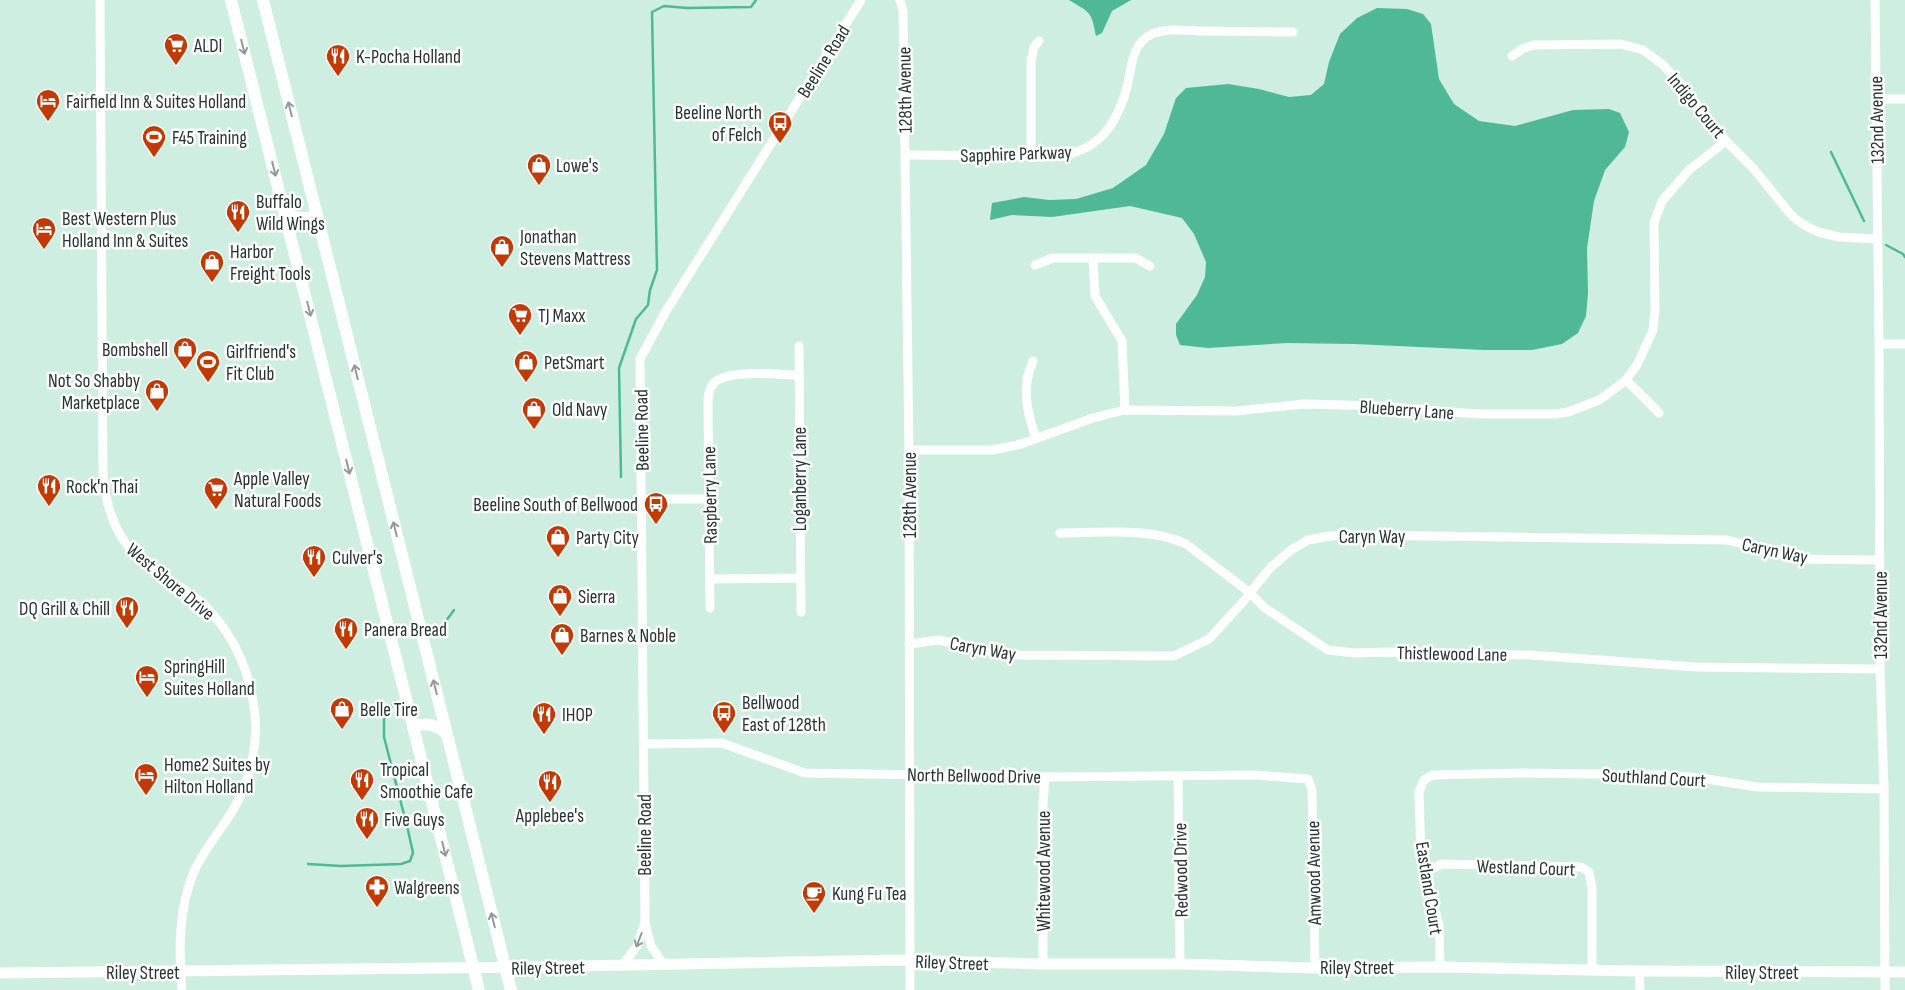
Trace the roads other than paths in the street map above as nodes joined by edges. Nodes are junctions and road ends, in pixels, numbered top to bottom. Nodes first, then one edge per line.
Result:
1 (100, 0) edge
2 (231, 0) edge
3 (263, 0) edge
4 (861, 0) edge
5 (900, 0) edge
6 (1875, 0) edge
7 (1293, 32) dead end
8 (1039, 41) dead end
9 (1512, 56) dead end
10 (1876, 99) junction
11 (1905, 99) edge
12 (1726, 141) junction
13 (906, 155) junction
14 (1031, 156) junction
15 (284, 211) junction
16 (317, 216) junction
17 (1877, 239) junction
18 (1093, 258) junction
19 (1035, 265) dead end
20 (1150, 266) dead end
21 (1879, 344) junction
22 (1905, 344) edge
23 (799, 346) dead end
24 (1033, 360) dead end
25 (799, 375) junction
26 (1626, 380) junction
27 (1125, 410) junction
28 (1659, 413) dead end
29 (1036, 438) junction
30 (909, 450) junction
31 (642, 499) junction
32 (709, 499) junction
33 (1060, 533) dead end
34 (1880, 560) junction
35 (799, 578) junction
36 (710, 580) junction
37 (1249, 592) junction
38 (710, 608) dead end
39 (801, 612) dead end
40 (909, 644) junction
41 (1880, 669) junction
42 (413, 726) junction
43 (447, 734) junction
44 (644, 744) junction
45 (909, 774) junction
46 (1045, 777) junction
47 (1178, 777) junction
48 (1308, 779) joint
49 (1424, 780) joint
50 (1884, 789) junction
51 (1426, 872) junction
52 (645, 922) junction
53 (910, 960) junction
54 (1043, 964) junction
55 (1180, 964) junction
56 (664, 965) junction
57 (622, 966) junction
58 (1440, 967) junction
59 (474, 968) junction
60 (505, 968) junction
61 (1315, 968) junction
62 (1592, 970) junction
63 (1639, 971) junction
64 (181, 972) junction
65 (1885, 972) junction
66 (1905, 972) edge
67 (0, 973) edge
68 (182, 990) edge
69 (479, 990) edge
70 (511, 990) edge
71 (910, 990) edge
72 (1640, 990) edge
73 (1886, 990) edge

1 - 64 street, West Shore Drive
2 -> 15 highway
16 -> 3 highway
4 - 31 street, Beeline Road
5 - 13 street, 128th Avenue
6 - 10 street, 132nd Avenue
7 - 14 street, Sapphire Parkway
8 - 14 street
9 - 12 street, Indigo Court
10 - 11 street
10 - 17 street, 132nd Avenue
12 - 17 street, Indigo Court
12 - 26 street, Blueberry Lane
13 - 14 street, Sapphire Parkway
13 - 30 street, 128th Avenue
15 - 16 highway
15 -> 42 highway
43 -> 16 highway
17 - 21 street, 132nd Avenue
18 - 19 street
18 - 20 street
18 - 27 street
21 - 22 street
21 - 34 street, 132nd Avenue
23 - 25 street, Loganberry Lane
24 - 29 street
25 - 32 street, Raspberry Lane
25 - 35 street, Loganberry Lane
26 - 27 street, Blueberry Lane
26 - 28 street
27 - 29 street, Blueberry Lane
29 - 30 street, Blueberry Lane
30 - 40 street, 128th Avenue
31 - 32 street
31 - 44 street, Beeline Road
32 - 36 street, Raspberry Lane
33 - 37 street, Thistlewood Lane
34 - 37 street, Caryn Way
34 - 41 street, 132nd Avenue
35 - 36 street
35 - 39 street, Loganberry Lane
36 - 38 street, Raspberry Lane
37 - 40 street, Caryn Way
37 - 41 street, Thistlewood Lane
40 - 45 street, 128th Avenue
41 - 50 street, 132nd Avenue
42 - 43 highway
42 -> 59 highway
60 -> 43 highway
44 - 45 street, North Bellwood Drive
44 - 52 street, Beeline Road
45 - 46 street, North Bellwood Drive
45 - 53 street, 128th Avenue
46 - 47 street, North Bellwood Drive
46 - 54 street, Whitewood Avenue
47 - 48 street, North Bellwood Drive
47 - 55 street, Redwood Drive
48 - 61 street, Amwood Avenue
49 - 50 street, Southland Court
49 - 51 street, Eastland Court
50 - 65 street, 132nd Avenue
51 - 58 street, Eastland Court
51 - 62 street, Westland Court
52 - 56 street, Beeline Road
52 -> 57 street, Beeline Road
53 - 54 main road, Riley Street
53 - 56 main road, Riley Street
53 - 71 street, 128th Avenue
54 - 55 main road, Riley Street
55 - 61 main road, Riley Street
56 - 57 main road, Riley Street
57 - 60 main road, Riley Street
58 - 61 main road, Riley Street
58 - 62 main road, Riley Street
59 - 60 main road, Riley Street
59 - 64 main road, Riley Street
59 - 69 highway
60 - 70 highway
62 - 63 main road, Riley Street
63 - 65 main road, Riley Street
63 - 72 street
64 - 67 main road, Riley Street
64 - 68 street, West Shore Drive
65 - 66 main road, Riley Street
65 - 73 street, 132nd Avenue

